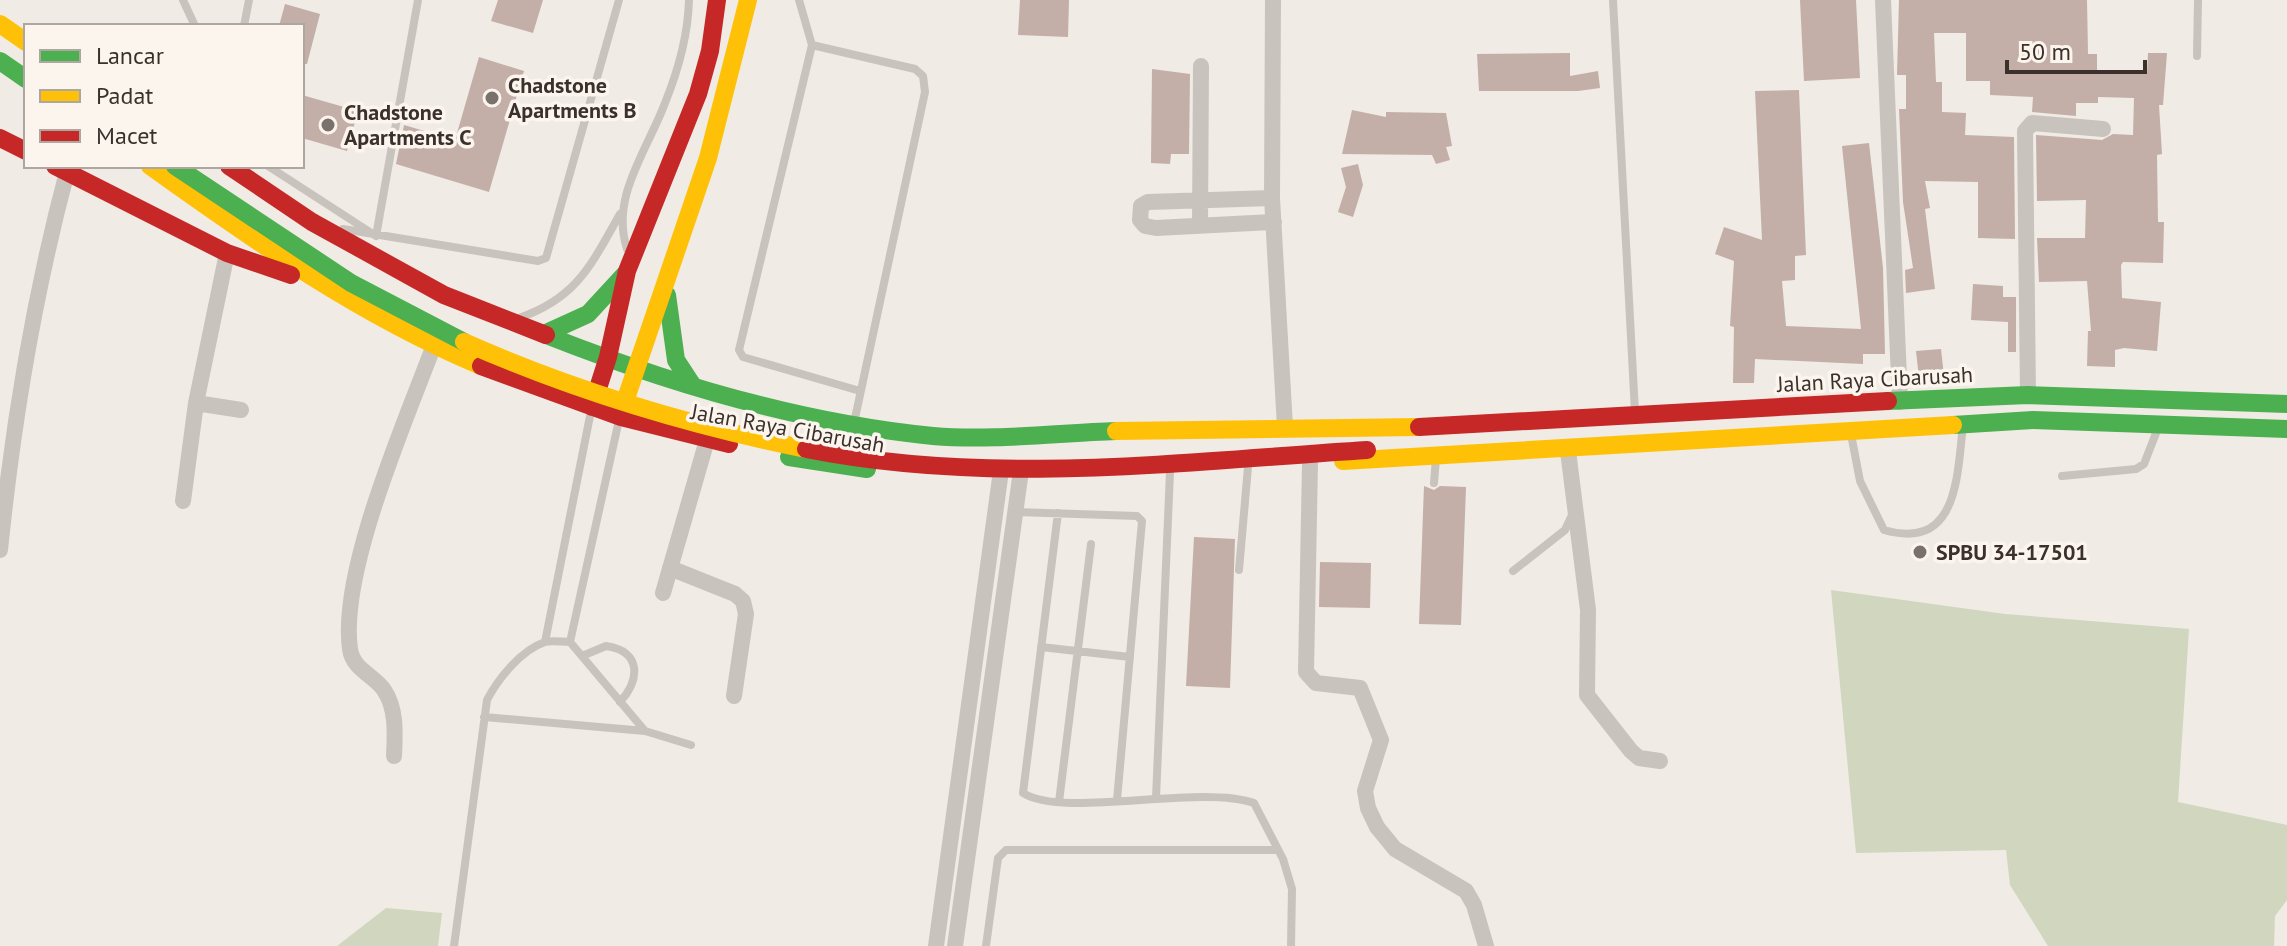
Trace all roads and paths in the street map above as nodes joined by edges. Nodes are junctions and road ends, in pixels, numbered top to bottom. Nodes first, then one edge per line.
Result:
1 (183, 0) edge
2 (249, 0) edge
3 (418, 0) edge
4 (619, 0) edge
5 (689, 0) edge
6 (717, 0) edge
7 (748, 0) edge
8 (799, 0) edge
9 (1273, 0) edge
10 (1613, 0) edge
11 (1883, 0) edge
12 (2198, 0) edge
13 (0, 24) edge
14 (194, 24) edge
15 (244, 24) edge
16 (24, 41) edge
17 (812, 45) junction
18 (2197, 56) dead end
19 (0, 61) edge
20 (1201, 66) dead end
21 (24, 78) edge
22 (2103, 129) dead end
23 (0, 138) edge
24 (24, 150) edge
25 (153, 168) edge
26 (178, 168) edge
27 (197, 168) edge
28 (232, 168) edge
29 (271, 168) edge
30 (61, 169) edge
31 (1272, 198) junction
32 (1200, 200) junction
33 (621, 212) junction
34 (312, 222) junction
35 (1274, 222) junction
36 (1200, 225) junction
37 (376, 236) junction
38 (227, 253) junction
39 (629, 266) junction
40 (313, 280) junction
41 (667, 287) junction
42 (511, 321) junction
43 (544, 334) junction
44 (569, 344) junction
45 (434, 345) junction
46 (608, 357) junction
47 (646, 370) junction
48 (693, 386) junction
49 (860, 391) junction
50 (549, 392) junction
51 (2028, 395) junction
52 (1900, 402) junction
53 (196, 403) junction
54 (2287, 404) edge
55 (592, 407) junction
56 (241, 410) dead end
57 (1635, 413) junction
58 (620, 416) junction
59 (642, 423) junction
60 (1963, 423) junction
61 (2160, 423) junction
62 (854, 426) junction
63 (1285, 427) junction
64 (1466, 427) junction
65 (2287, 429) edge
66 (1850, 430) junction
67 (707, 440) junction
68 (1367, 446) junction
69 (1568, 451) junction
70 (1533, 452) junction
71 (1436, 457) junction
72 (1310, 463) junction
73 (1248, 467) junction
74 (1170, 472) junction
75 (2062, 476) dead end
76 (1000, 478) junction
77 (1020, 478) junction
78 (1434, 483) dead end
79 (183, 501) dead end
80 (1573, 506) junction
81 (1015, 512) junction
82 (1058, 513) junction
83 (1091, 544) dead end
84 (0, 550) edge
85 (670, 568) junction
86 (1239, 570) dead end
87 (1513, 571) dead end
88 (663, 593) dead end
89 (545, 642) junction
90 (570, 642) junction
91 (1041, 647) junction
92 (1078, 652) junction
93 (582, 656) junction
94 (1130, 657) junction
95 (734, 696) dead end
96 (620, 702) junction
97 (484, 717) junction
98 (645, 731) junction
99 (691, 745) dead end
100 (394, 756) dead end
101 (1660, 761) dead end
102 (1156, 798) junction
103 (1117, 800) junction
104 (1059, 802) junction
105 (1278, 850) junction
106 (454, 946) edge
107 (936, 946) edge
108 (955, 946) edge
109 (986, 946) edge
110 (1291, 946) edge
111 (1486, 946) edge

1 - 14 lane
2 - 15 lane
3 - 37 lane
4 - 37 lane
5 - 33 lane
6 - 39 main road
7 - 41 main road
8 - 17 lane
9 - 31 street
10 - 57 lane
11 - 52 street
12 - 18 lane
13 - 16 main road
17 - 49 lane
17 - 49 lane
19 - 21 main road
20 - 32 street
22 - 51 street
23 - 24 main road
25 - 40 main road, Jalan Raya Cibarusah
26 - 68 main road, Jalan Raya Cibarusah, bridge
27 - 68 main road, Jalan Raya Cibarusah
28 - 34 main road, Jalan Raya Cibarusah
29 - 37 lane
30 - 38 main road
30 - 84 street
31 - 32 street
31 - 35 street
32 - 36 street
32 - 36 street
33 - 39 lane
33 - 42 lane
34 - 37 lane
34 - 42 main road, Jalan Raya Cibarusah
35 - 36 street
35 - 63 street
38 - 40 main road
38 - 53 street
39 - 43 main road
39 - 46 main road
40 - 45 main road, Jalan Raya Cibarusah
41 - 47 main road
41 - 48 main road
42 - 43 main road, Jalan Raya Cibarusah
43 - 44 main road, Jalan Raya Cibarusah
44 - 46 main road, Jalan Raya Cibarusah
44 - 50 main road
45 - 50 main road, Jalan Raya Cibarusah
45 - 100 street
46 - 47 main road, Jalan Raya Cibarusah
46 - 55 main road
47 - 48 main road, Jalan Raya Cibarusah
47 - 58 main road
47 - 59 main road
48 - 62 main road, Jalan Raya Cibarusah
49 - 62 lane
50 - 55 main road, Jalan Raya Cibarusah
51 - 52 main road, Jalan Raya Cibarusah
51 - 54 main road, Jalan Raya Cibarusah
52 - 57 main road, Jalan Raya Cibarusah
53 - 56 street
53 - 79 street
55 - 58 main road, Jalan Raya Cibarusah
55 - 89 lane
57 - 64 main road, Jalan Raya Cibarusah
58 - 59 main road, Jalan Raya Cibarusah
58 - 90 lane
59 - 67 main road, Jalan Raya Cibarusah
60 - 61 main road, Jalan Raya Cibarusah
60 - 66 main road, Jalan Raya Cibarusah
60 - 66 lane
61 - 65 main road, Jalan Raya Cibarusah
61 - 75 lane
62 - 63 main road, Jalan Raya Cibarusah
63 - 64 main road, Jalan Raya Cibarusah
64 - 68 main road, Jalan Raya Cibarusah
66 - 69 main road, Jalan Raya Cibarusah
67 - 76 main road, Jalan Raya Cibarusah
67 - 85 street
68 - 70 main road, Jalan Raya Cibarusah
69 - 70 main road, Jalan Raya Cibarusah
69 - 80 street
70 - 71 main road, Jalan Raya Cibarusah
71 - 72 main road, Jalan Raya Cibarusah
71 - 78 lane
72 - 73 main road, Jalan Raya Cibarusah
72 - 111 street
73 - 74 main road, Jalan Raya Cibarusah
73 - 86 lane
74 - 77 main road, Jalan Raya Cibarusah
74 - 102 lane
76 - 77 main road, Jalan Raya Cibarusah
76 - 107 street
77 - 81 street
80 - 87 lane
80 - 101 street
81 - 82 lane
81 - 108 street
82 - 91 lane
82 - 94 lane
83 - 92 lane
85 - 88 street
85 - 95 street
89 - 90 lane
89 - 97 lane
90 - 93 lane
91 - 92 lane
91 - 104 lane
92 - 94 lane
92 - 104 lane
93 - 96 lane
93 - 96 lane
94 - 103 lane
96 - 98 lane
97 - 98 lane
97 - 106 lane
98 - 99 lane
102 - 103 lane
102 - 105 lane
103 - 104 lane
105 - 109 lane
105 - 110 lane

